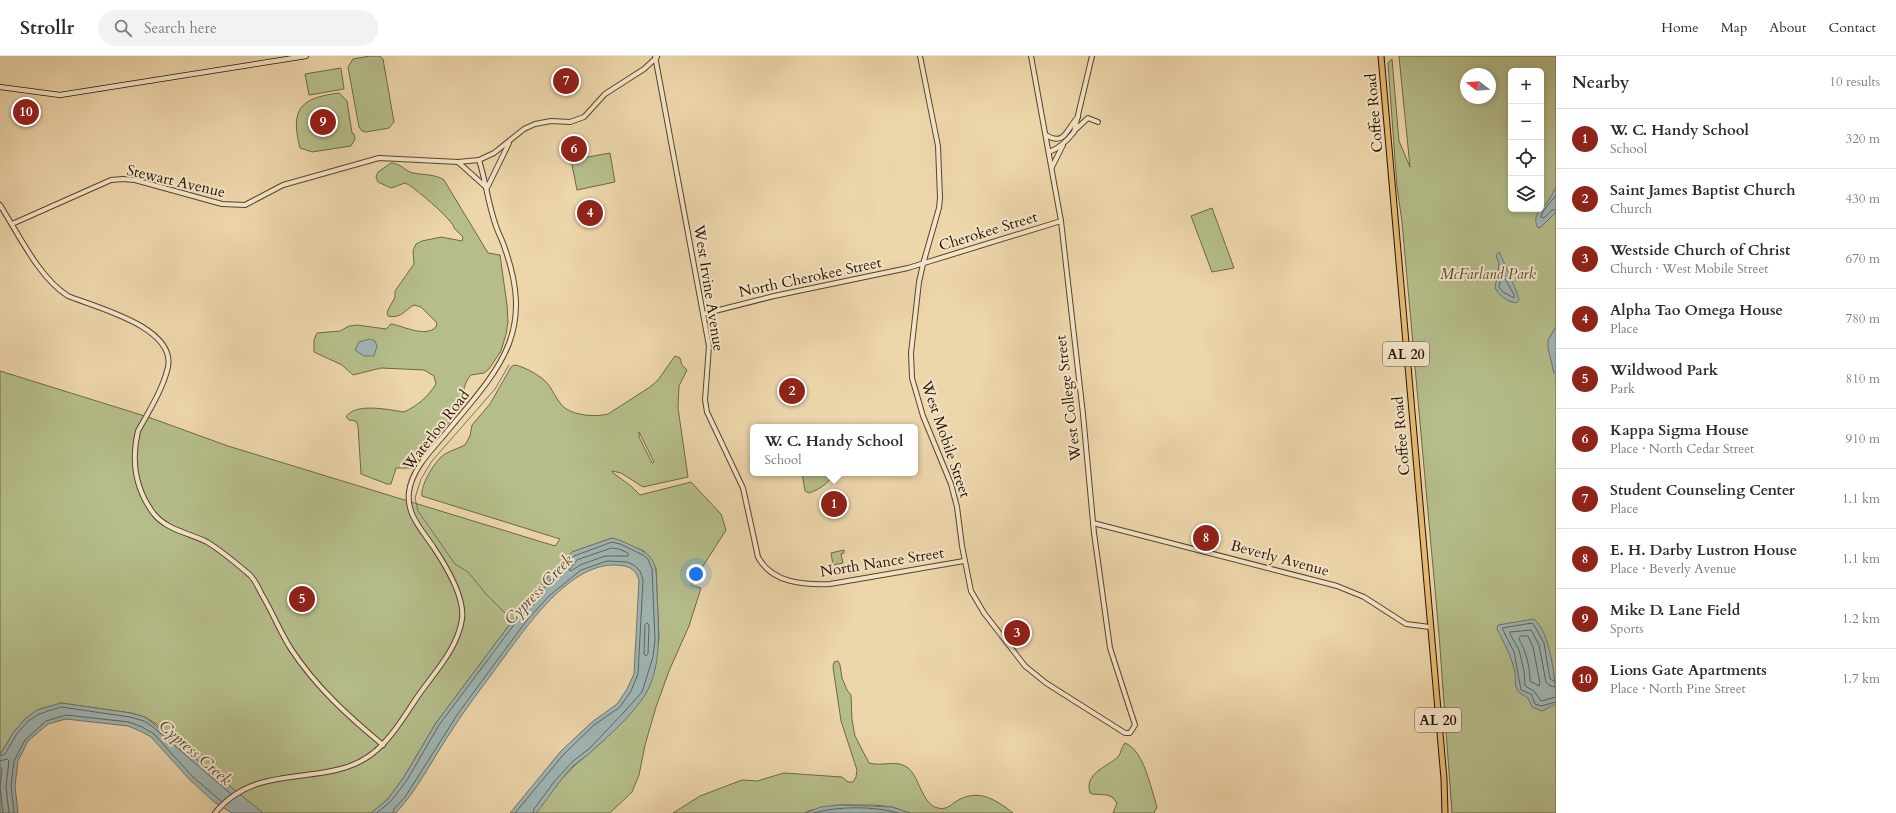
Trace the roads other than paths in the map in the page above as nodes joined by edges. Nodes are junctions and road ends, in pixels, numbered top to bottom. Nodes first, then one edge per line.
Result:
1 (306, 56) edge
2 (920, 56) edge
3 (1031, 56) edge
4 (1092, 56) edge
5 (1381, 56) edge
6 (656, 57) edge
7 (0, 87) edge
8 (1078, 116) junction
9 (1098, 122) dead end
10 (1074, 132) junction
11 (1046, 134) junction
12 (510, 141) junction
13 (1064, 143) junction
14 (1049, 152) junction
15 (479, 160) junction
16 (458, 162) junction
17 (1052, 168) junction
18 (487, 188) junction
19 (0, 205) edge
20 (1061, 221) junction
21 (12, 224) junction
22 (923, 264) junction
23 (703, 314) junction
24 (1093, 523) junction
25 (754, 541) joint
26 (964, 561) junction
27 (1430, 627) junction
28 (1130, 733) joint
29 (383, 745) junction
30 (215, 813) edge
31 (1445, 813) edge

1 - 7 main road
2 - 22 street, West Mobile Street
3 - 11 street, West College Street
4 - 8 street
5 - 27 main road, Coffee Road / AL 20
6 - 12 street
6 - 23 street, West Irvine Avenue
8 - 10 street
8 - 11 street
9 - 10 street
10 - 13 street
11 - 14 street, West College Street
12 - 15 street
12 - 18 street
13 - 14 street
13 - 17 street
14 - 17 street, West College Street
15 - 16 street, Stewart Avenue
15 - 18 street, Waterloo Road
16 - 18 street
16 - 21 street, Stewart Avenue
17 - 20 street, West College Street
18 - 29 street, Waterloo Road
19 - 21 street
20 - 22 street, Cherokee Street
20 - 24 street, West College Street
21 - 29 street
22 - 23 street, North Cherokee Street
22 - 26 street, West Mobile Street
23 - 25 street, West Irvine Avenue
24 - 27 street, Beverly Avenue
24 - 28 street, West College Street
25 - 26 street, North Nance Street
26 - 28 street, West Mobile Street
27 - 31 main road, Coffee Road / AL 20
29 - 30 street, Waterloo Road

